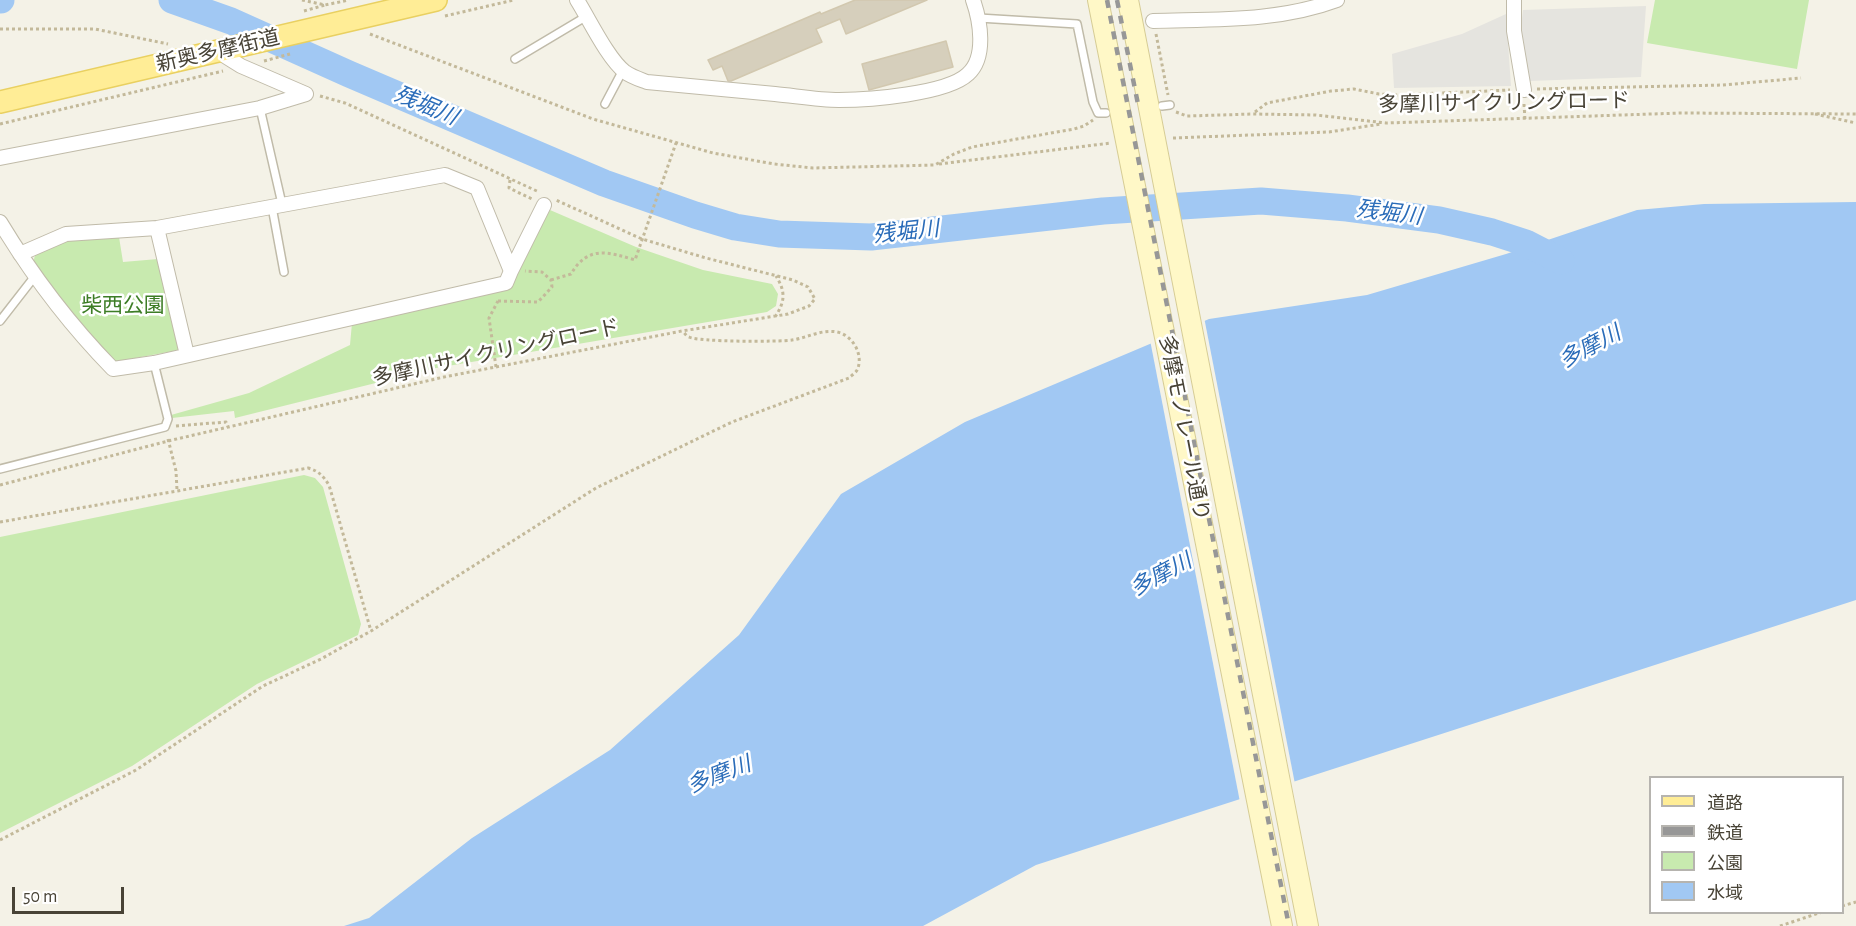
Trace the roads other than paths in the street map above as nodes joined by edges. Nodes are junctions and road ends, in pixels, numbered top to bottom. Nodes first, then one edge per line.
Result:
1 (436, 0) edge
2 (577, 0) edge
3 (973, 0) edge
4 (1098, 0) edge
5 (1128, 0) edge
6 (1336, 0) edge
7 (1514, 0) edge
8 (587, 16) junction
9 (980, 18) junction
10 (1153, 21) road end
11 (217, 51) junction
12 (514, 59) dead end
13 (623, 70) junction
14 (1524, 90) dead end
15 (0, 102) edge
16 (605, 104) dead end
17 (260, 108) junction
18 (1102, 113) road end
19 (0, 158) edge
20 (545, 199) road end
21 (276, 204) junction
22 (0, 222) edge
23 (157, 228) junction
24 (20, 254) junction
25 (512, 271) junction
26 (284, 272) dead end
27 (35, 276) junction
28 (0, 321) edge
29 (187, 355) junction
30 (154, 363) junction
31 (0, 469) edge
32 (1282, 926) edge
33 (1308, 926) edge

1 - 11 main road, 新奥多摩街道
2 - 8 street
3 - 9 street
4 - 32 main road, 多摩モノレール通り
5 - 33 main road, 多摩モノレール通り
6 - 10 street
7 - 14 street
8 - 12 lane
8 - 13 street
9 - 13 street
9 - 18 lane
11 - 15 main road, 新奥多摩街道
11 - 17 street
13 - 16 lane
17 - 19 street
17 - 21 lane
20 - 25 street
21 - 23 street
21 - 25 street
21 - 26 lane
22 - 24 street
23 - 24 street
23 - 29 street
24 - 27 street
25 - 29 street
27 - 28 lane
27 - 30 street
29 - 30 street
30 - 31 lane

